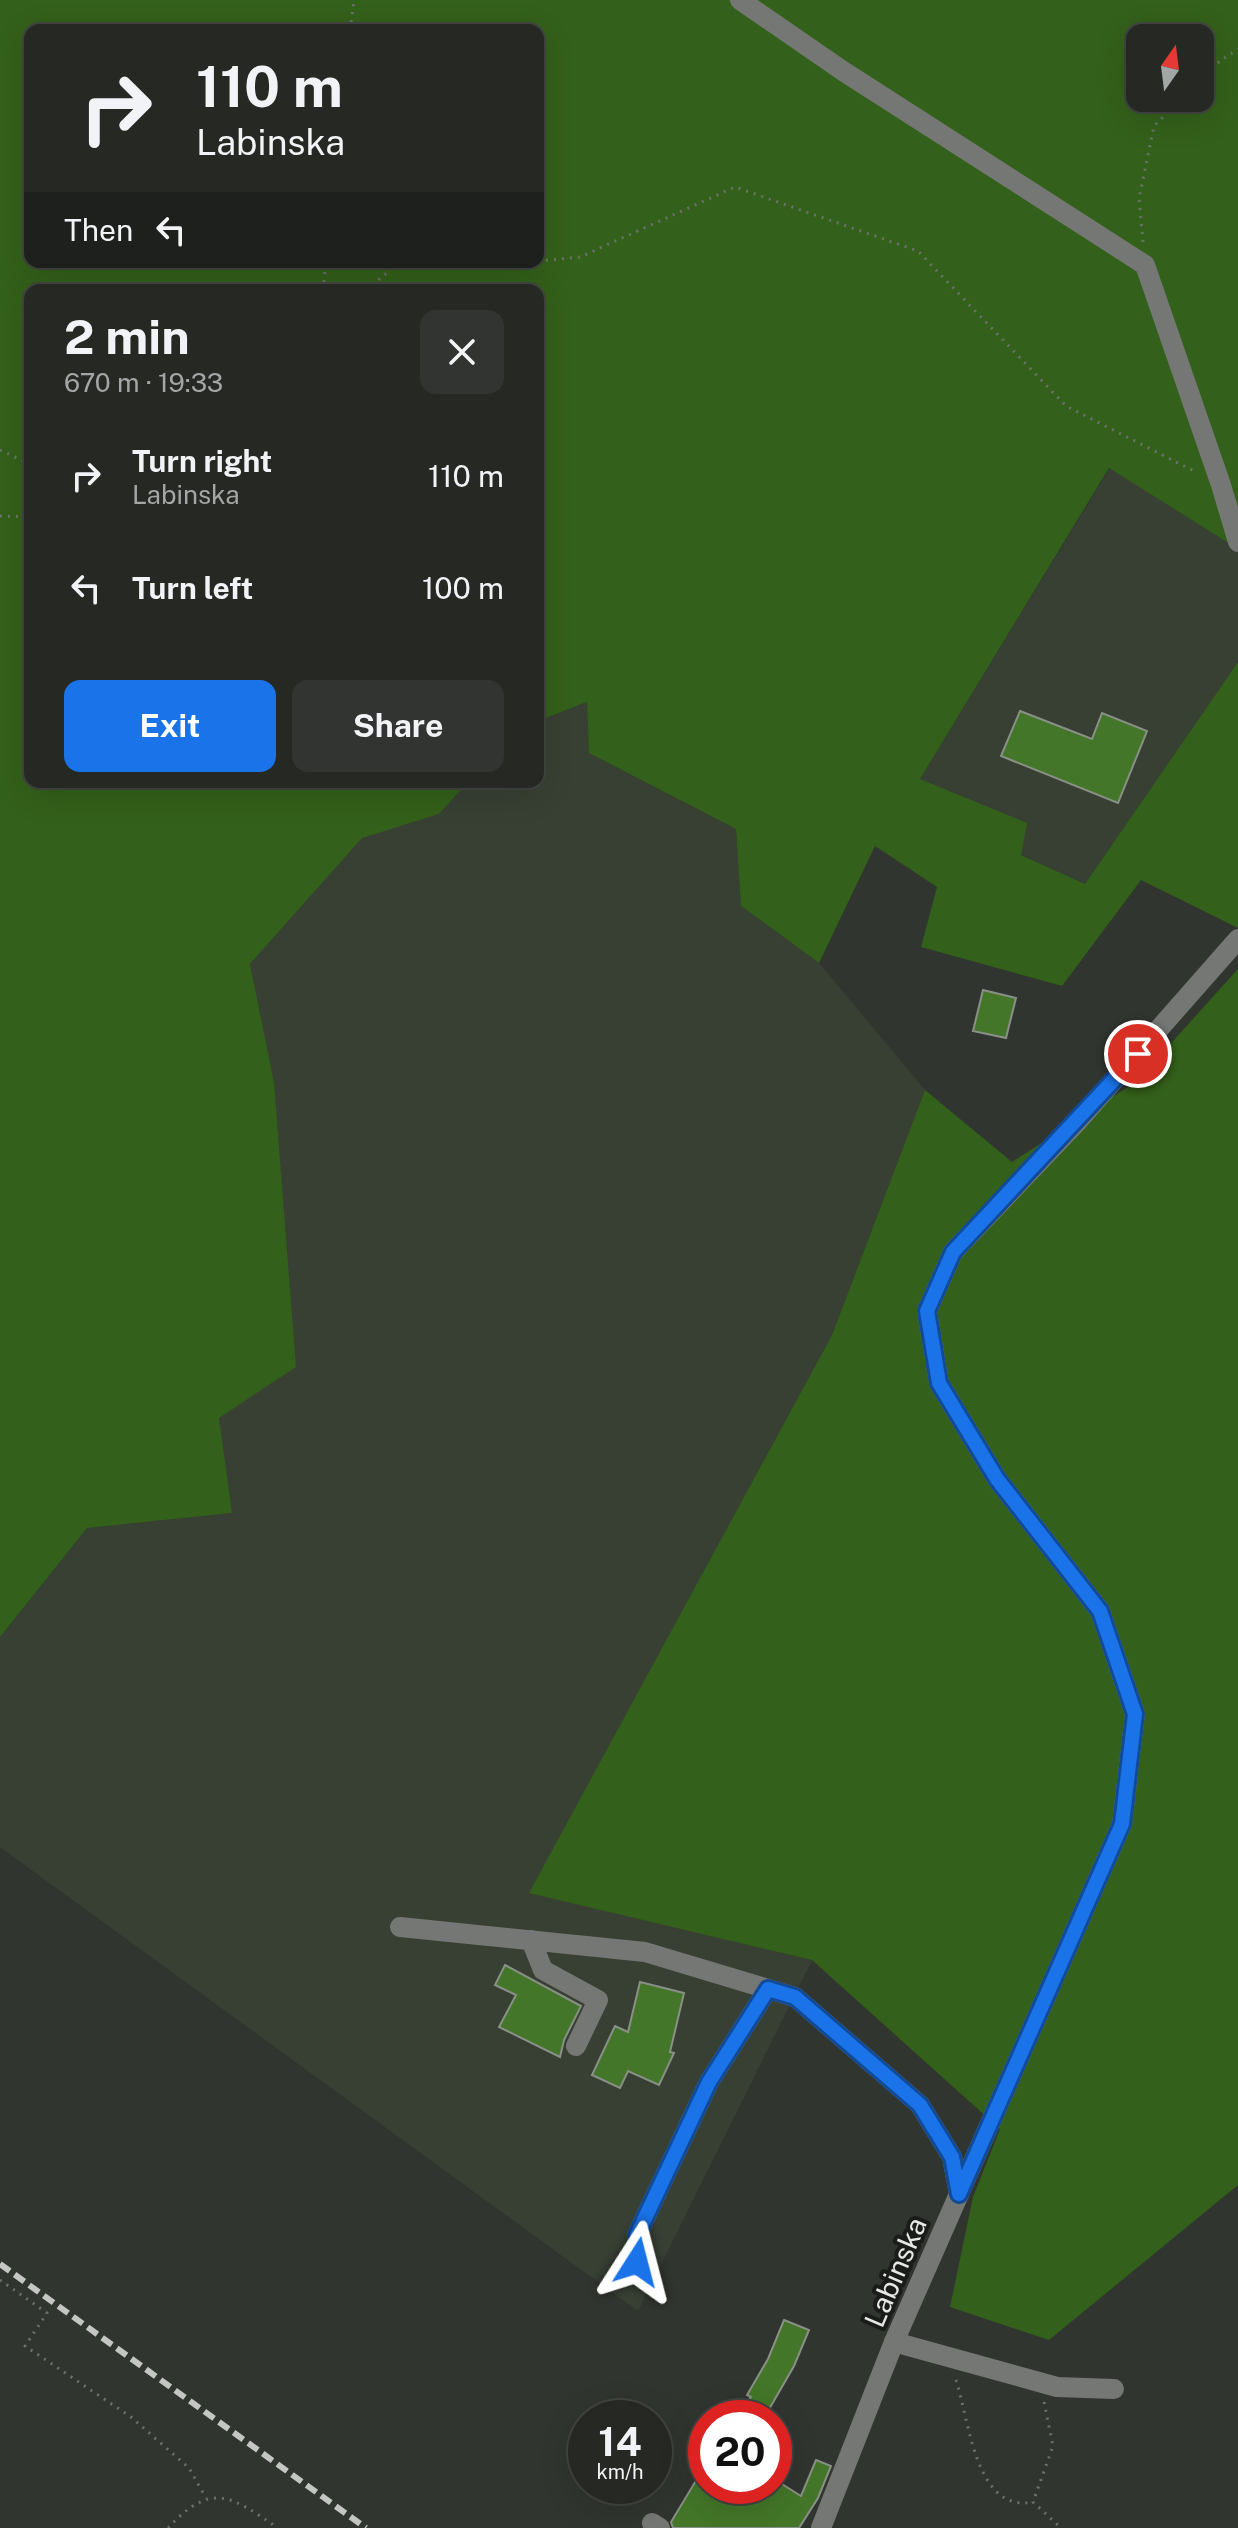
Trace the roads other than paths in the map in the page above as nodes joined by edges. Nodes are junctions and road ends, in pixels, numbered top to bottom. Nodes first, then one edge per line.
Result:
1 (740, 0) edge
2 (1238, 542) edge
3 (1238, 939) edge
4 (400, 1927) dead end
5 (531, 1940) junction
6 (768, 1989) junction
7 (576, 2046) dead end
8 (959, 2194) junction
9 (637, 2262) dead end
10 (894, 2342) junction
11 (1114, 2389) dead end
12 (821, 2528) edge

1 - 2 street
3 - 8 street
4 - 5 street
5 - 6 street
5 - 7 street
6 - 8 street, Labinska
6 - 9 street
8 - 10 street, Labinska
10 - 11 street
10 - 12 street, Labinska

